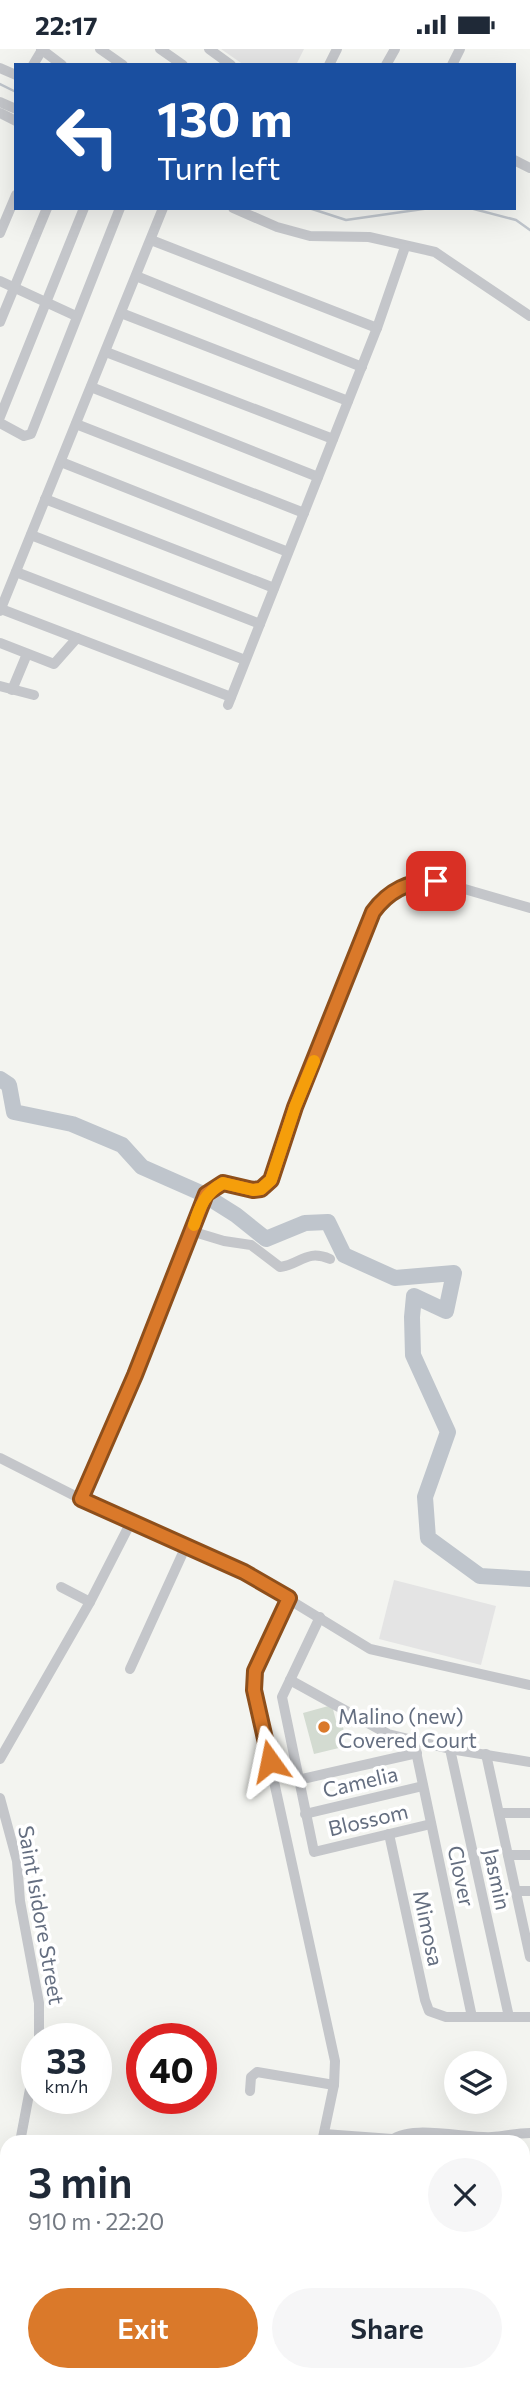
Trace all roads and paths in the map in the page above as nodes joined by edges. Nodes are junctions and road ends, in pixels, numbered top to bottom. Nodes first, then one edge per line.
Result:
1 (100, 49) edge
2 (160, 49) edge
3 (209, 49) edge
4 (42, 50) edge
5 (59, 63) edge
6 (120, 63) edge
7 (180, 63) edge
8 (228, 63) edge
9 (7, 117) edge
10 (0, 128) edge
11 (14, 200) edge
12 (46, 210) edge
13 (84, 210) edge
14 (119, 210) edge
15 (162, 210) edge
16 (238, 210) edge
17 (0, 233) edge
18 (151, 240) junction
19 (405, 247) junction
20 (136, 276) junction
21 (0, 281) edge
22 (14, 288) junction
23 (46, 303) junction
24 (121, 313) junction
25 (76, 316) junction
26 (530, 316) edge
27 (0, 322) edge
28 (377, 328) junction
29 (106, 352) junction
30 (362, 367) junction
31 (91, 387) junction
32 (348, 401) junction
33 (0, 417) edge
34 (0, 423) edge
35 (76, 424) junction
36 (333, 439) junction
37 (61, 462) junction
38 (318, 477) junction
39 (46, 499) junction
40 (304, 513) junction
41 (31, 535) junction
42 (288, 552) junction
43 (16, 572) junction
44 (274, 588) junction
45 (0, 610) edge
46 (260, 624) junction
47 (77, 638) junction
48 (0, 643) edge
49 (27, 654) junction
50 (245, 660) junction
51 (0, 686) edge
52 (12, 690) junction
53 (34, 695) dead end
54 (530, 908) edge
55 (191, 1231) junction
56 (330, 1259) dead end
57 (0, 1458) edge
58 (81, 1499) junction
59 (131, 1522) junction
60 (186, 1546) junction
61 (61, 1587) dead end
62 (289, 1598) junction
63 (90, 1602) junction
64 (320, 1617) junction
65 (130, 1668) dead end
66 (289, 1681) junction
67 (530, 1685) edge
68 (416, 1748) junction
69 (450, 1749) junction
70 (486, 1754) junction
71 (0, 1759) edge
72 (530, 1762) edge
73 (298, 1780) junction
74 (424, 1786) junction
75 (0, 1798) edge
76 (499, 1813) junction
77 (530, 1813) edge
78 (305, 1814) junction
79 (431, 1824) junction
80 (389, 1834) junction
81 (508, 1855) junction
82 (530, 1855) edge
83 (516, 1891) junction
84 (530, 1891) edge
85 (528, 1934) edge
86 (530, 1957) edge
87 (472, 2017) junction
88 (509, 2017) junction
89 (530, 2017) edge
90 (39, 2023) edge
91 (334, 2085) junction
92 (250, 2091) dead end
93 (25, 2114) edge
94 (530, 2133) edge
95 (21, 2135) edge
96 (324, 2135) edge
97 (406, 2135) edge
98 (434, 2135) edge
99 (507, 2135) edge

1 - 6 street
2 - 7 street
3 - 8 street
4 - 5 street
9 - 10 street
11 - 17 street
12 - 22 street
13 - 23 street
14 - 25 street
15 - 18 street
16 - 19 street
18 - 20 street
18 - 28 street
19 - 26 street
19 - 28 street
20 - 24 street
20 - 30 street
21 - 22 street
22 - 23 street
22 - 27 street
23 - 25 street
23 - 33 street
24 - 29 street
24 - 32 street
25 - 34 street
28 - 30 street
29 - 31 street
29 - 36 street
30 - 32 street
31 - 35 street
31 - 38 street
32 - 36 street
35 - 37 street
35 - 40 street
36 - 38 street
37 - 39 street
37 - 42 street
38 - 40 street
39 - 41 street
39 - 44 street
40 - 42 street
41 - 43 street
41 - 46 street
42 - 44 street
43 - 45 street
43 - 50 street
44 - 46 street
45 - 47 street
46 - 50 street
47 - 49 street
47 - 50 street
48 - 49 street
49 - 52 street
51 - 52 street
52 - 53 street
54 - 55 street
55 - 56 street
55 - 58 street
57 - 58 street
58 - 59 street
59 - 60 street
59 - 63 street
60 - 62 street
60 - 65 street
61 - 63 street
62 - 64 street
62 - 91 street
63 - 71 street
64 - 66 street
64 - 67 street
66 - 68 street
66 - 73 street
68 - 69 street
68 - 73 street
68 - 74 street, Clover
69 - 70 street
69 - 88 street, Jasmin
70 - 72 street
70 - 76 street
73 - 78 street
74 - 78 street, Camelia
74 - 79 street, Clover
75 - 90 street, Saint Isidore Street
76 - 77 street
76 - 81 street
78 - 80 street, Blossom
79 - 80 street, Blossom
79 - 87 street, Clover
80 - 87 street, Mimosa
81 - 82 street
81 - 83 street
83 - 84 street
83 - 85 street
85 - 86 street
87 - 88 street
88 - 89 street
91 - 92 street
91 - 96 street
93 - 95 street
94 - 99 street
97 - 98 street

